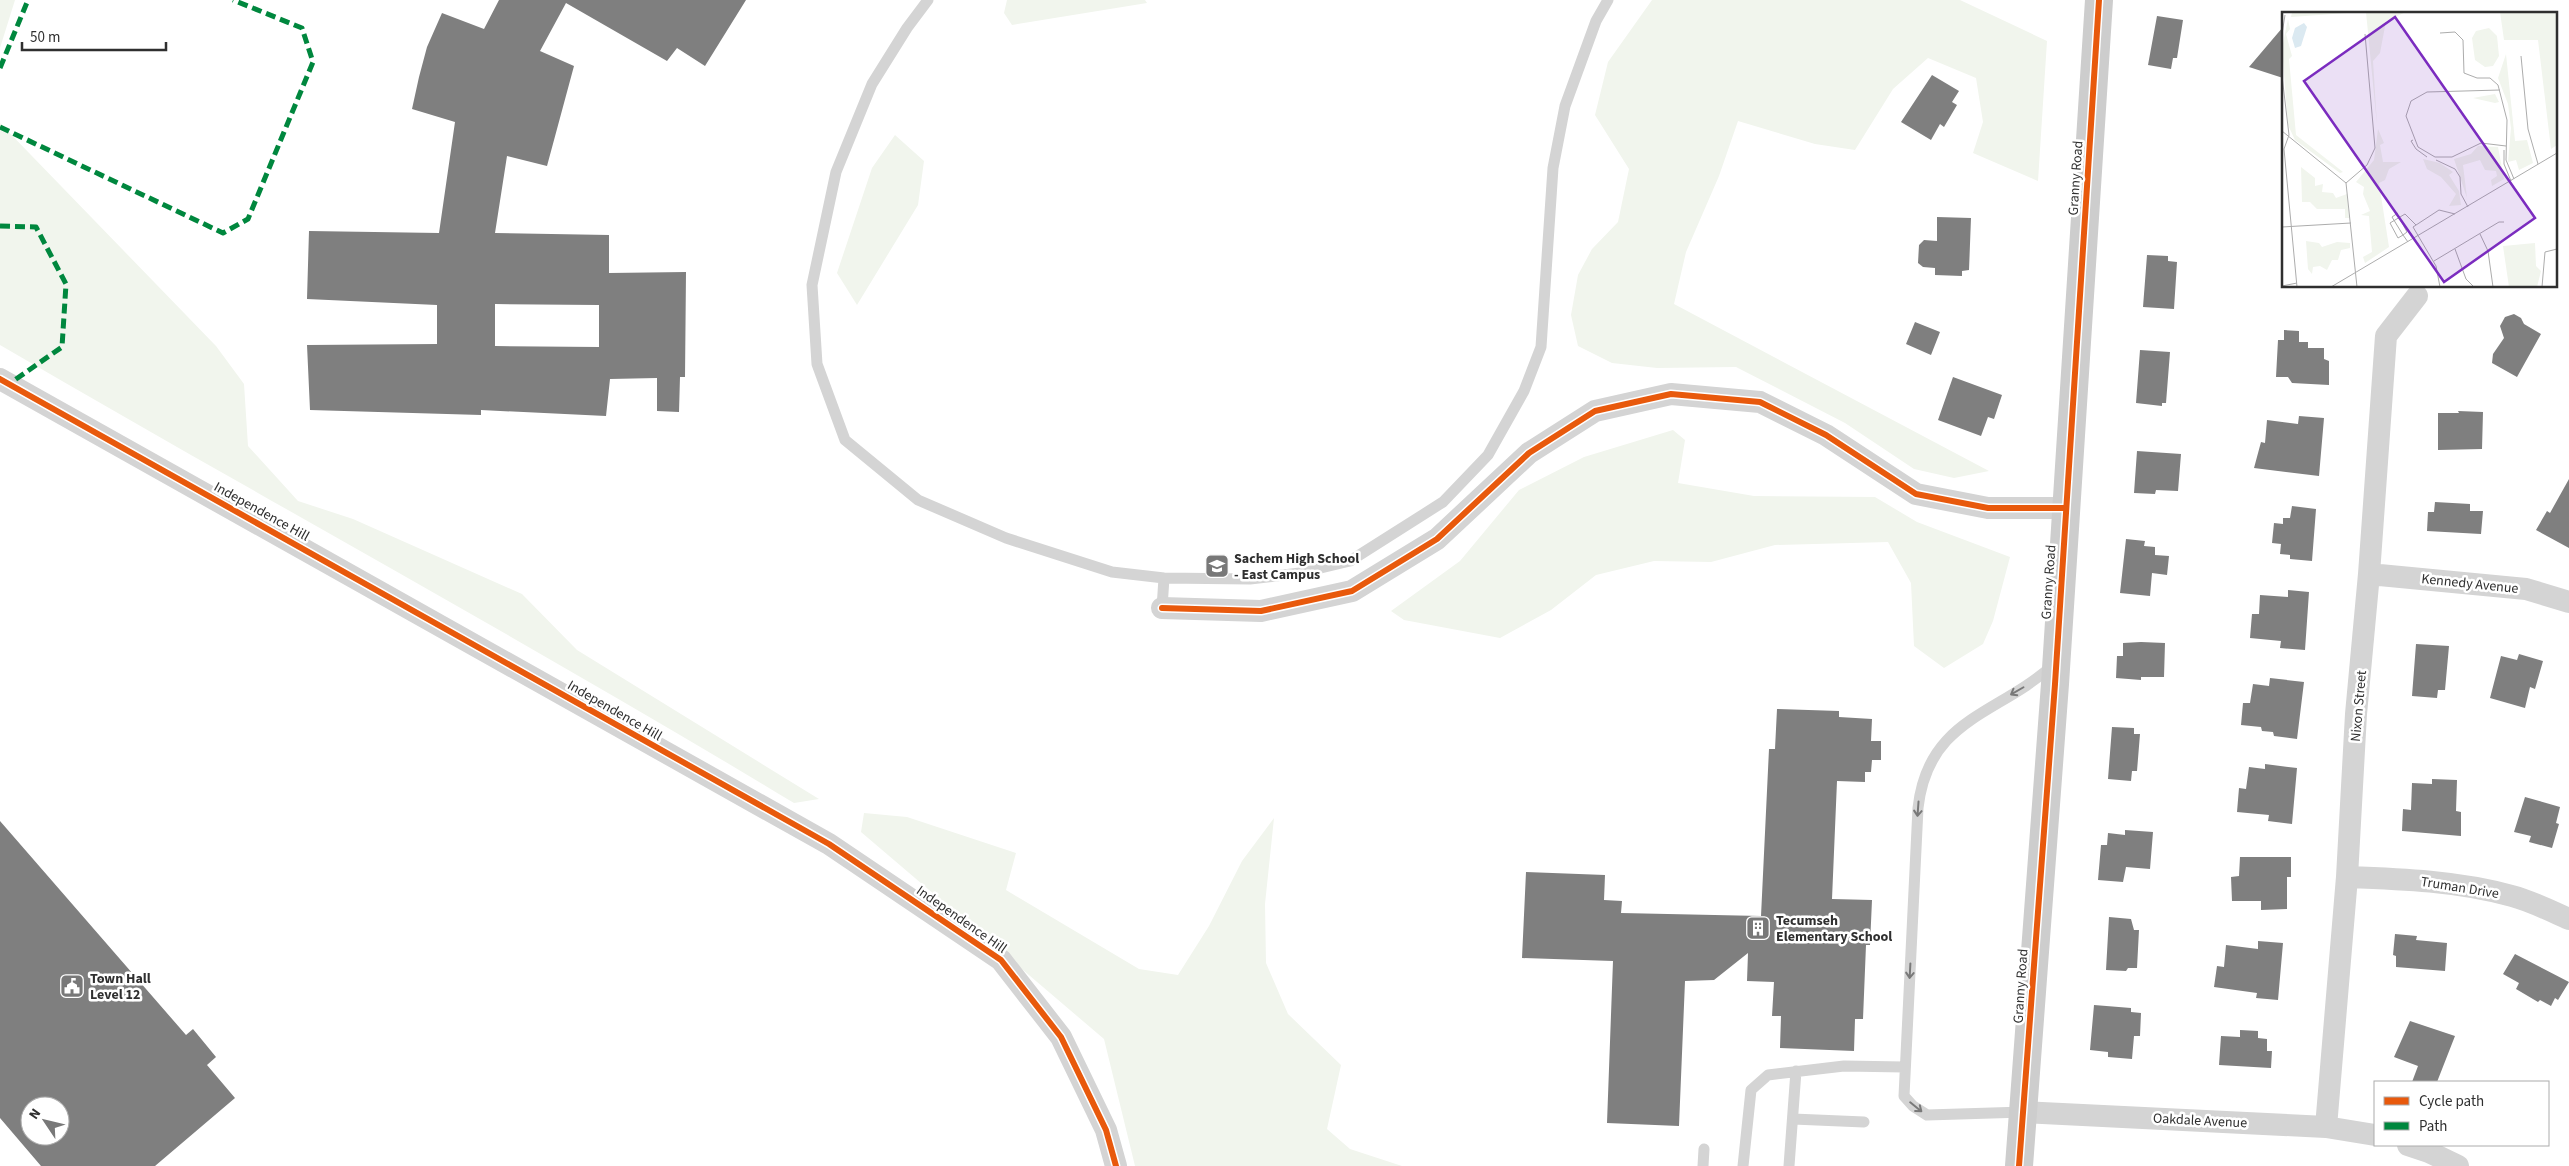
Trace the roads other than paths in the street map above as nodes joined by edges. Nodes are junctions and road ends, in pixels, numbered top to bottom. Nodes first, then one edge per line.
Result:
1 (928, 0) edge
2 (1608, 0) edge
3 (2099, 0) edge
4 (2417, 296) dead end
5 (0, 379) edge
6 (2066, 508) junction
7 (2369, 574) junction
8 (1164, 578) junction
9 (2569, 602) edge
10 (1162, 608) joint
11 (2056, 662) junction
12 (2347, 877) junction
13 (2569, 919) edge
14 (1904, 1067) junction
15 (1796, 1071) junction
16 (2024, 1112) junction
17 (1793, 1119) junction
18 (1864, 1122) dead end
19 (2326, 1127) junction
20 (2374, 1135) edge
21 (2411, 1146) edge
22 (1704, 1149) dead end
23 (1116, 1166) edge
24 (1702, 1166) edge
25 (1743, 1166) edge
26 (1789, 1166) edge
27 (2019, 1166) edge
28 (2458, 1166) edge

1 - 8 lane
2 - 8 lane
3 - 6 street, Granny Road
4 - 7 street, Nixon Street
5 - 23 street, Independence Hill
6 - 10 street
6 - 11 street, Granny Road
7 - 9 street, Kennedy Avenue
7 - 12 street, Nixon Street
8 - 10 lane
11 -> 14 lane
11 - 16 street, Granny Road
12 - 13 street, Truman Drive
12 - 19 street, Nixon Street
14 - 15 lane
14 -> 16 lane
15 - 17 lane
15 - 25 lane
16 - 19 street, Oakdale Avenue
16 - 27 street, Granny Road
17 - 18 lane
17 - 26 lane
19 - 20 street, Oakdale Avenue
21 - 28 street
22 - 24 lane

